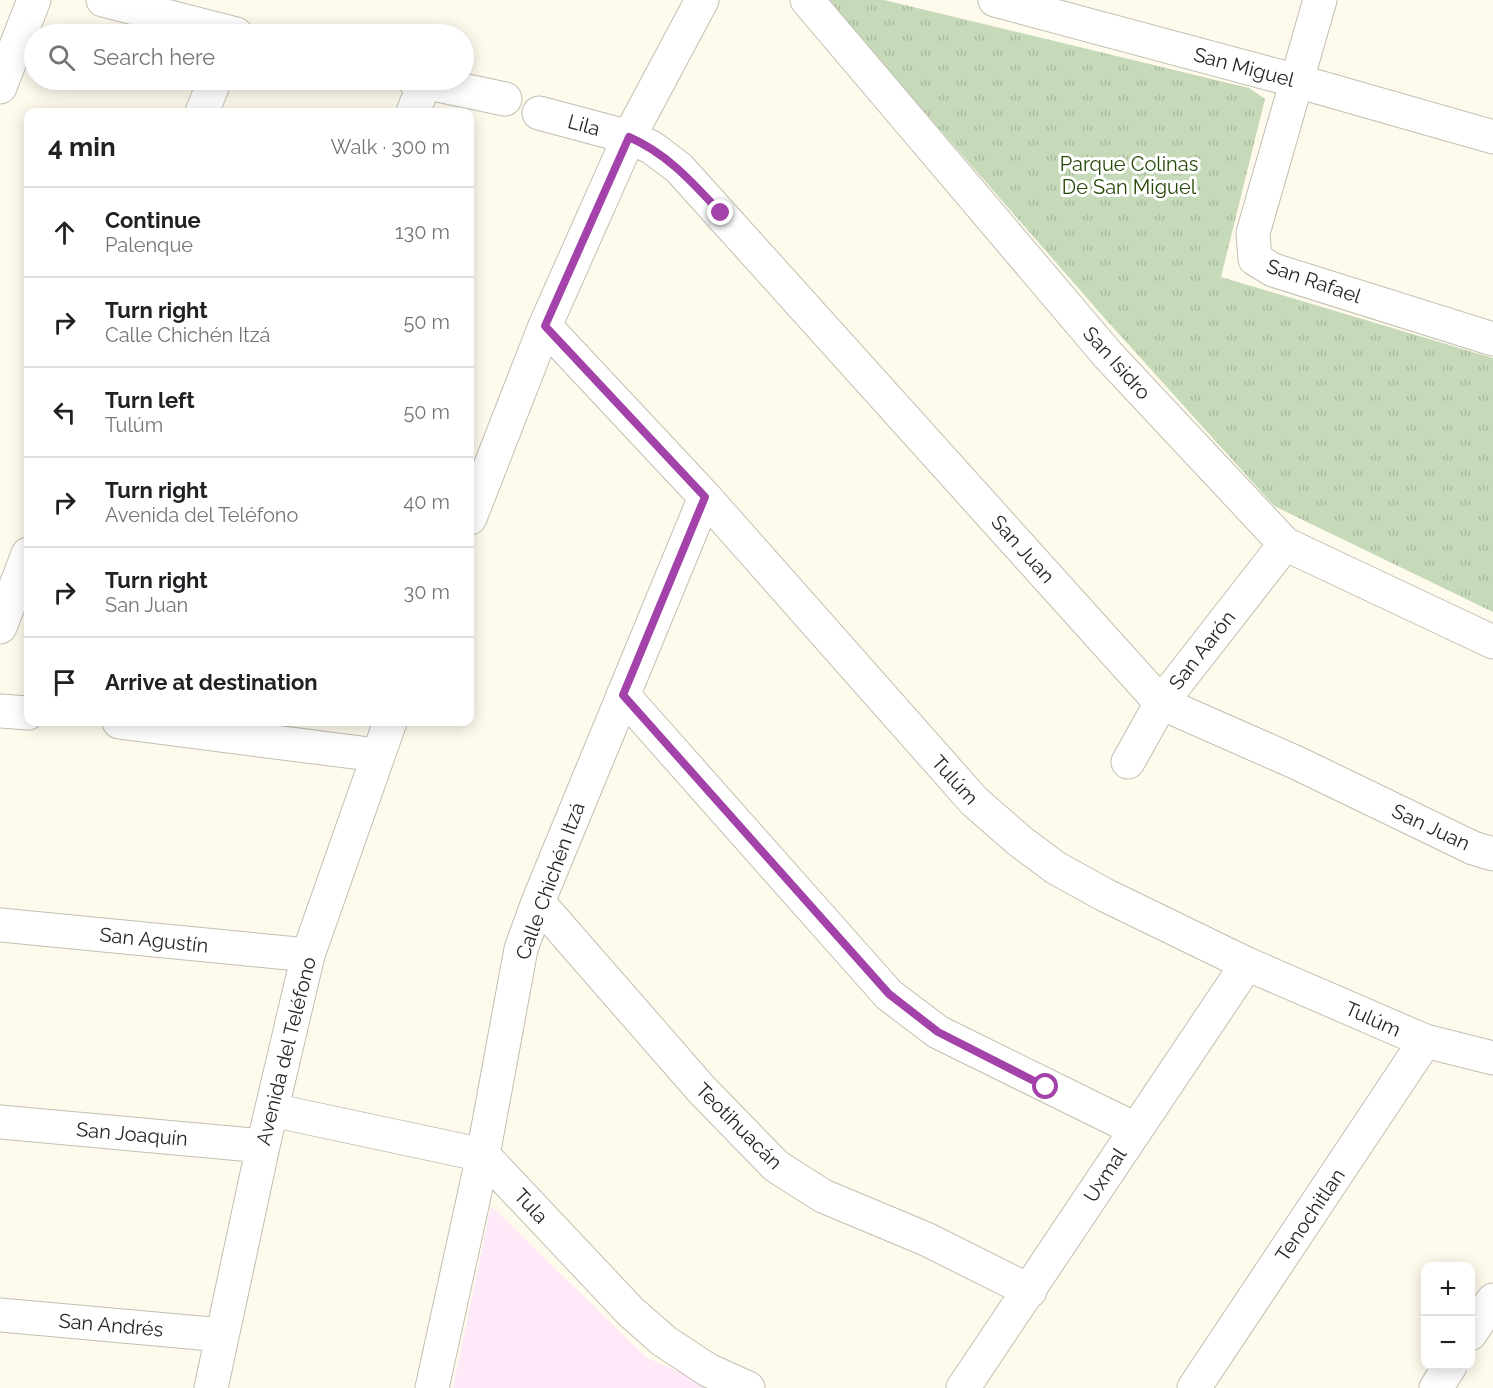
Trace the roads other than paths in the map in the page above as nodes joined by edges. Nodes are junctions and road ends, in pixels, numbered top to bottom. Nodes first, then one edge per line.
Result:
1 (34, 0) edge
2 (103, 0) edge
3 (702, 0) edge
4 (807, 0) edge
5 (995, 0) edge
6 (1320, 0) edge
7 (25, 24) edge
8 (195, 24) edge
9 (24, 26) edge
10 (1297, 81) junction
11 (0, 87) edge
12 (211, 90) edge
13 (418, 90) edge
14 (462, 90) edge
15 (505, 99) dead end
16 (204, 108) edge
17 (414, 108) edge
18 (539, 113) dead end
19 (629, 137) junction
20 (1493, 137) edge
21 (545, 326) junction
22 (1493, 339) edge
23 (705, 497) junction
24 (474, 508) edge
25 (1285, 544) junction
26 (24, 564) edge
27 (0, 627) edge
28 (1493, 642) edge
29 (623, 695) junction
30 (1161, 703) junction
31 (0, 711) edge
32 (24, 713) edge
33 (185, 726) edge
34 (388, 726) edge
35 (376, 755) junction
36 (1128, 762) dead end
37 (1493, 854) edge
38 (538, 902) junction
39 (0, 925) edge
40 (308, 955) junction
41 (1247, 964) junction
42 (1425, 1041) junction
43 (1493, 1058) edge
44 (272, 1110) junction
45 (0, 1122) edge
46 (1135, 1129) junction
47 (263, 1146) junction
48 (483, 1155) junction
49 (1030, 1291) junction
50 (1493, 1300) edge
51 (0, 1315) edge
52 (1475, 1327) edge
53 (222, 1335) junction
54 (1447, 1370) edge
55 (211, 1388) edge
56 (432, 1388) edge
57 (748, 1388) edge
58 (963, 1388) edge
59 (1194, 1388) edge
60 (1436, 1388) edge

1 - 7 street
2 - 8 street
3 - 19 street
4 - 25 street, San Isidro
5 - 10 street, San Miguel
6 - 10 street, San Rafael
9 - 11 street
10 - 20 street, San Miguel
10 - 22 street, San Rafael
12 - 16 street
13 - 17 street
14 - 15 street
18 - 19 street, Lila
19 - 21 street
19 - 30 street, San Juan
21 - 23 street, Tulúm
21 - 24 street
23 - 29 street, Calle Chichén Itzá
23 - 41 street, Tulúm
25 - 28 street, San Isidro
25 - 30 street, San Aarón
26 - 27 street
29 - 38 street, Calle Chichén Itzá
29 - 46 street
30 - 36 street, San Aarón
30 - 37 street, San Juan
31 - 32 street
33 - 35 street
34 - 35 street, Avenida del Teléfono
35 - 40 street, Avenida del Teléfono
38 - 48 street, Calle Chichén Itzá
38 - 49 street, Teotihuacán
39 - 40 street, San Agustín
40 - 44 street, Avenida del Teléfono
41 - 42 street, Tulúm
41 - 46 street, Uxmal
42 - 43 street, Tulúm
42 - 59 street, Tenochitlan
44 - 47 street, Avenida del Teléfono
44 - 48 street
45 - 47 street, San Joaquín
46 - 49 street, Uxmal
47 - 53 street, Avenida del Teléfono
48 - 56 street, Calle Chichén Itzá
48 - 57 street, Tula
49 - 58 street, Uxmal
50 - 52 street
51 - 53 street, San Andrés
53 - 55 street, Avenida del Teléfono
54 - 60 street

